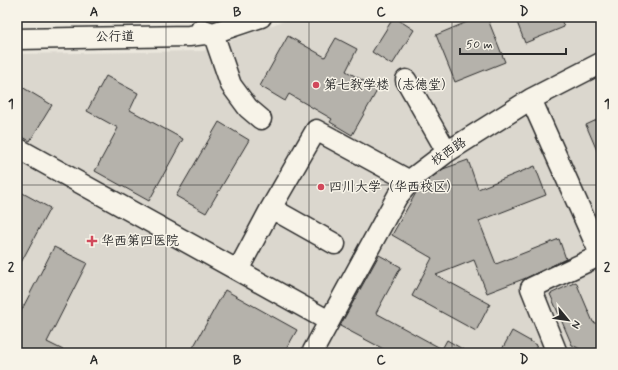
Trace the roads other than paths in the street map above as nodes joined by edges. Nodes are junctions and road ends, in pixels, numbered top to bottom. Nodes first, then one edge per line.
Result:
1 (261, 17) edge
2 (17, 29) edge
3 (213, 33) junction
4 (17, 39) edge
5 (601, 63) edge
6 (406, 80) dead end
7 (531, 99) junction
8 (260, 119) dead end
9 (17, 148) edge
10 (447, 152) junction
11 (410, 181) junction
12 (271, 208) junction
13 (335, 244) dead end
14 (601, 256) edge
15 (238, 270) junction
16 (329, 321) junction
17 (312, 353) edge
18 (557, 353) edge

1 - 3 street, 公行道
2 - 3 street, 公行道
3 - 4 street, 公行道
3 - 8 street
5 - 7 street, 校西路
6 - 10 street
7 - 10 street, 校西路
7 - 14 street
9 - 15 street
10 - 11 street, 校西路
11 - 12 street
11 - 16 street, 校西路
12 - 13 street
12 - 15 street
14 - 18 street
15 - 16 street
16 - 17 street, 校西路

